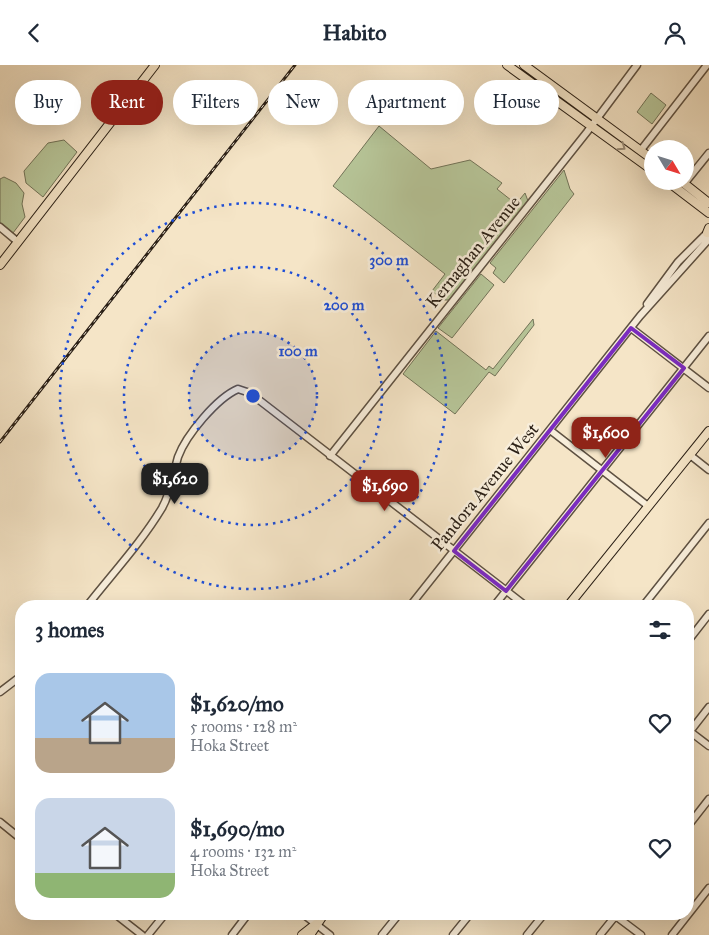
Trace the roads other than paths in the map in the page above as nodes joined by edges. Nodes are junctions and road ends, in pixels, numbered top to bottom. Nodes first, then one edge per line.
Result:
1 (155, 65) edge
2 (160, 65) edge
3 (507, 65) edge
4 (524, 65) edge
5 (637, 65) edge
6 (707, 65) edge
7 (145, 80) edge
8 (145, 80) edge
9 (597, 118) junction
10 (110, 125) edge
11 (592, 125) junction
12 (641, 150) junction
13 (644, 152) edge
14 (709, 153) edge
15 (644, 164) edge
16 (694, 170) edge
17 (679, 190) edge
18 (689, 190) edge
19 (708, 211) edge
20 (0, 227) edge
21 (708, 233) edge
22 (18, 242) junction
23 (0, 265) edge
24 (631, 328) junction
25 (709, 336) edge
26 (684, 368) junction
27 (709, 388) edge
28 (550, 431) junction
29 (709, 431) edge
30 (690, 455) junction
31 (330, 456) junction
32 (602, 470) junction
33 (709, 470) edge
34 (648, 506) junction
35 (709, 523) edge
36 (454, 551) junction
37 (506, 591) junction
38 (92, 600) edge
39 (415, 600) edge
40 (499, 600) edge
41 (518, 600) edge
42 (573, 600) edge
43 (648, 600) edge
44 (709, 614) edge
45 (694, 633) edge
46 (15, 681) edge
47 (0, 692) edge
48 (709, 707) edge
49 (694, 725) edge
50 (694, 736) edge
51 (709, 746) edge
52 (709, 799) edge
53 (694, 818) edge
54 (0, 822) edge
55 (15, 834) edge
56 (709, 888) edge
57 (694, 907) edge
58 (123, 920) edge
59 (160, 920) edge
60 (243, 920) edge
61 (311, 920) edge
62 (319, 920) edge
63 (394, 920) edge
64 (465, 920) edge
65 (539, 920) edge
66 (611, 920) edge
67 (622, 920) edge
68 (684, 920) edge
69 (316, 924) junction
70 (142, 935) edge
71 (148, 935) edge
72 (232, 935) edge
73 (302, 935) edge
74 (310, 935) edge
75 (330, 935) edge
76 (382, 935) edge
77 (454, 935) edge
78 (527, 935) edge
79 (600, 935) edge
80 (641, 935) edge
81 (672, 935) edge

1 - 7 main road
2 - 8 main road
3 - 11 main road
4 - 9 main road
5 - 9 street, Kernaghan Avenue
6 - 12 street
9 - 11 street, Kernaghan Avenue
9 - 12 main road
10 - 22 main road
11 -> 15 main road
11 - 31 street, Kernaghan Avenue
12 - 13 main road
14 - 16 street
17 - 19 main road
18 - 19 main road
20 - 22 street
21 - 24 street, Pandora Avenue West
22 - 23 main road
24 - 26 street
24 - 28 street, Pandora Avenue West
25 - 26 street
26 - 27 street
26 - 32 street
28 - 32 street
28 - 36 street, Pandora Avenue West
29 - 30 main road
30 - 33 street
30 - 34 main road
31 - 36 street
31 - 38 street
32 - 34 street
32 - 37 street
34 - 42 main road
35 - 43 street
36 - 37 street
36 - 39 street, Pandora Avenue West
37 - 40 street
37 - 41 street
44 - 45 street
46 - 47 street
48 - 49 street
50 - 51 street
52 - 53 street
54 - 55 street
56 - 57 street
58 - 70 street
59 - 71 street
60 - 72 street
61 - 69 street
62 - 69 main road
63 - 76 street
64 - 77 street
65 - 78 street
66 - 79 street
67 - 80 street
68 - 81 street
69 - 73 main road
69 - 74 main road
69 - 75 street

